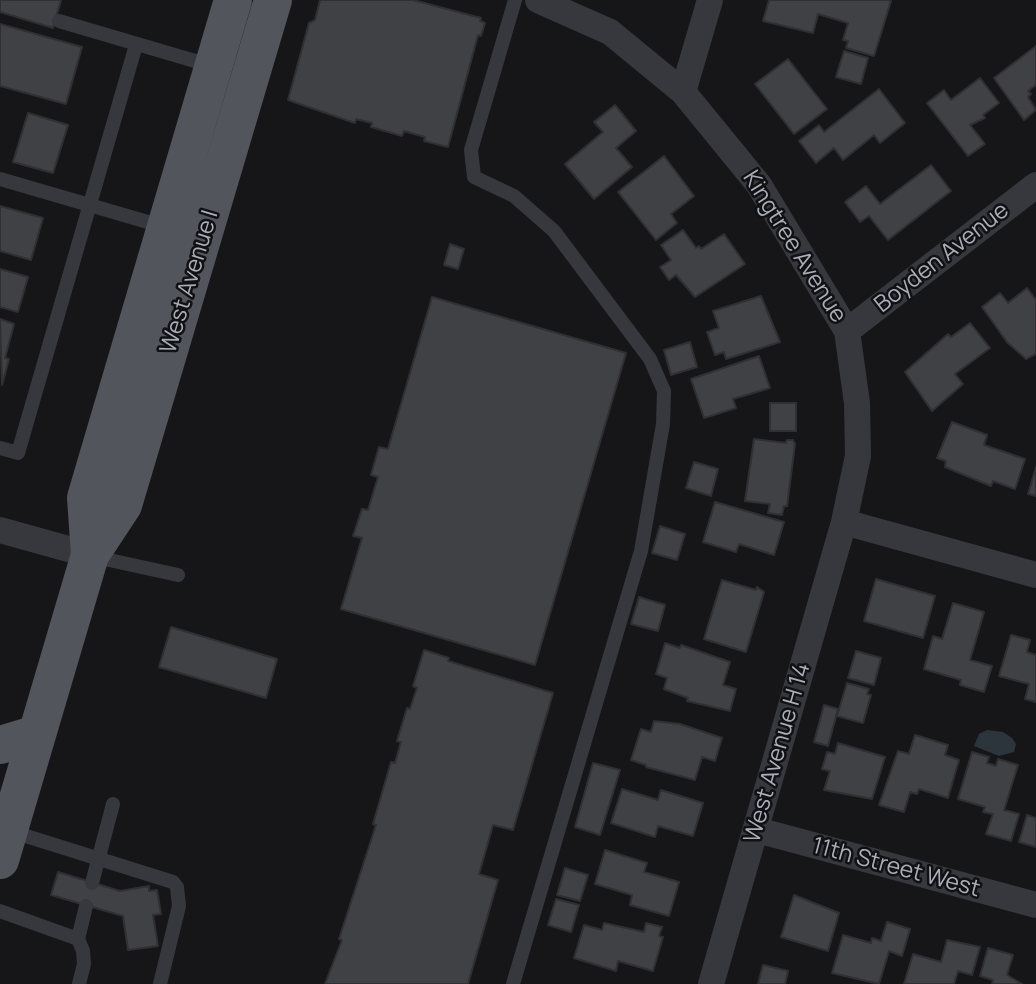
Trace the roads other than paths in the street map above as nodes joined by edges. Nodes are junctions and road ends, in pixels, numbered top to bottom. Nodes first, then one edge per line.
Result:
1 (233, 0) edge
2 (273, 0) edge
3 (515, 0) edge
4 (538, 0) edge
5 (710, 0) edge
6 (59, 21) dead end
7 (136, 45) junction
8 (213, 67) junction
9 (683, 92) junction
10 (0, 179) edge
11 (1036, 185) edge
12 (90, 205) junction
13 (166, 227) junction
14 (847, 331) junction
15 (155, 397) junction
16 (0, 448) edge
17 (845, 522) junction
18 (0, 530) edge
19 (90, 555) junction
20 (1036, 575) edge
21 (178, 576) dead end
22 (37, 734) junction
23 (0, 745) edge
24 (113, 804) dead end
25 (757, 830) junction
26 (4, 845) edge
27 (99, 858) junction
28 (92, 883) dead end
29 (1036, 905) edge
30 (86, 906) dead end
31 (0, 911) edge
32 (78, 939) junction
33 (79, 984) edge
34 (160, 984) edge
35 (513, 984) edge
36 (712, 984) edge

1 - 8 main road, West Avenue I
2 - 15 main road, West Avenue I
3 - 35 lane
4 - 9 street, Kingtree Avenue
5 - 9 street
6 - 7 lane
7 - 8 lane
7 - 12 lane
8 - 13 main road, West Avenue I
9 - 14 street, Kingtree Avenue
10 - 12 lane
11 - 14 street, Boyden Avenue
12 - 13 lane
12 - 16 lane
13 - 15 main road
13 - 19 main road, West Avenue I
14 - 17 street, Kingtree Avenue
15 - 19 main road, West Avenue I
17 - 20 street
17 - 25 street, West Avenue H 14
18 - 19 street
19 - 21 lane
19 - 22 main road, West Avenue I
22 - 23 main road
22 - 26 main road, West Avenue I
24 - 27 lane
25 - 29 street, 11th Street West
25 - 36 street, West Avenue H 14
26 - 27 lane
27 - 28 lane
27 - 34 lane
30 - 32 lane
31 - 32 lane
32 - 33 lane

